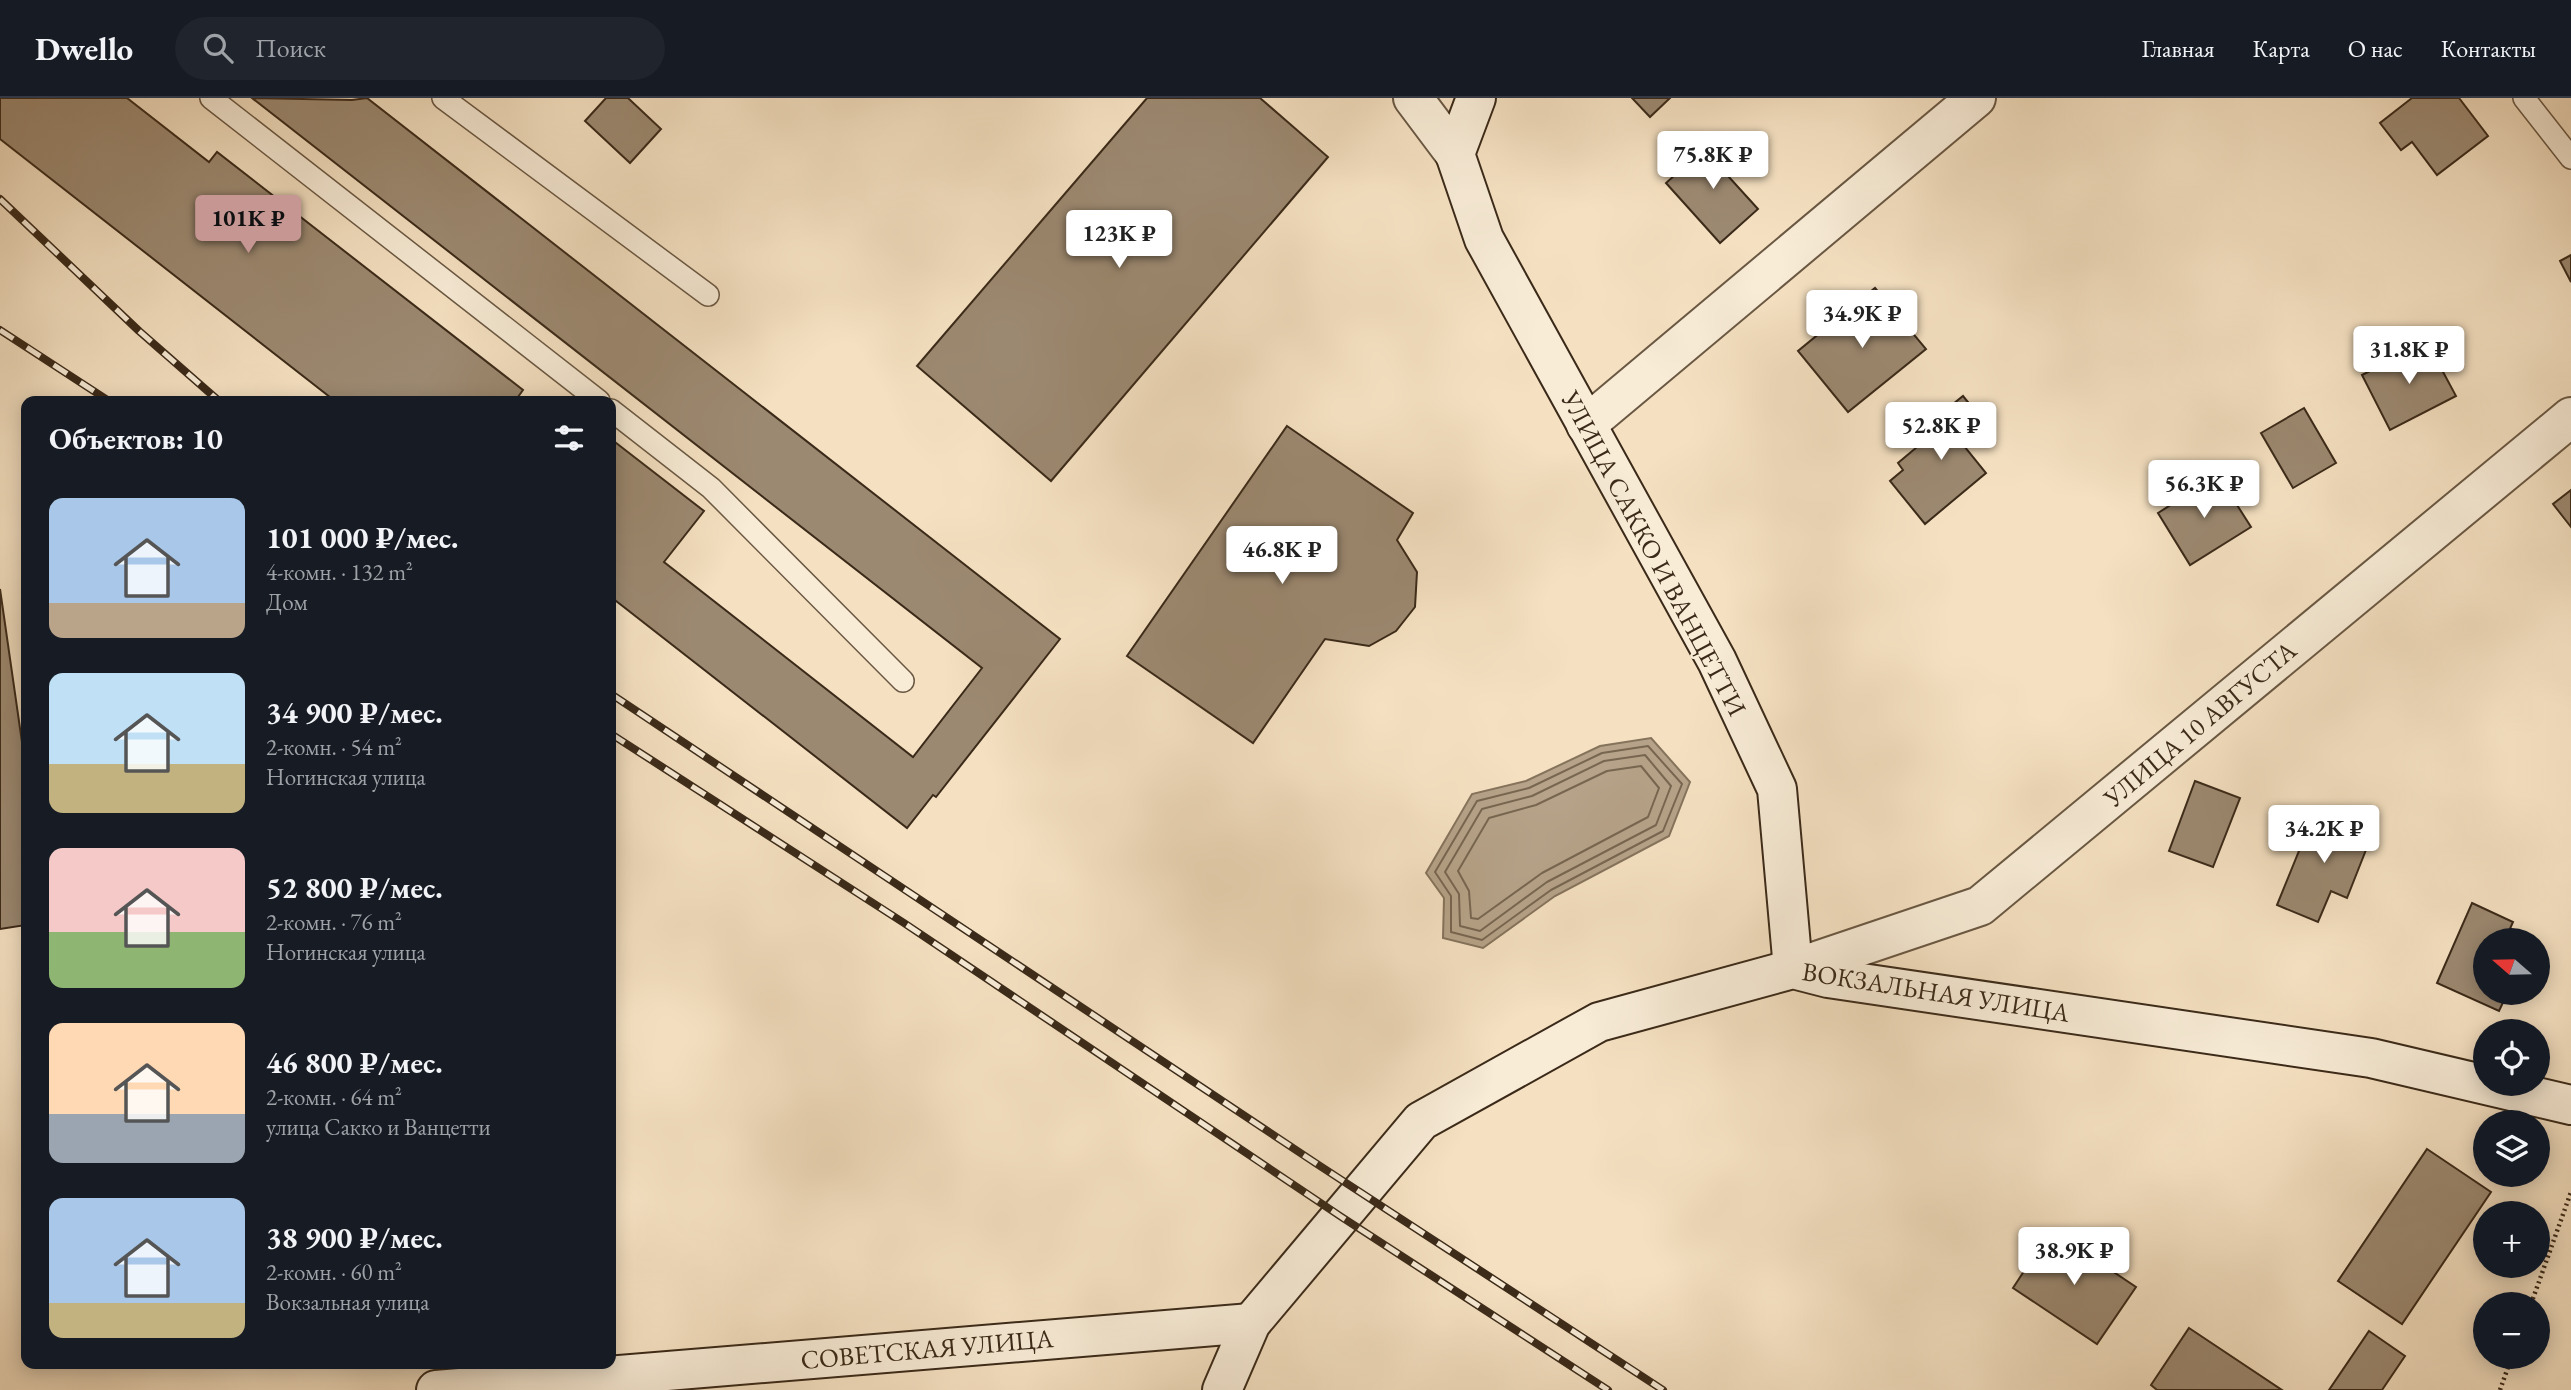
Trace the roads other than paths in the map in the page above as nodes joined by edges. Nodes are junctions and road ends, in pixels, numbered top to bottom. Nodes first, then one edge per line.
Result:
1 (211, 98) edge
2 (443, 98) edge
3 (1413, 98) edge
4 (1476, 98) edge
5 (1976, 98) edge
6 (2524, 98) edge
7 (1455, 154) junction
8 (2571, 158) edge
9 (708, 295) dead end
10 (593, 396) edge
11 (616, 414) edge
12 (2571, 417) edge
13 (1586, 425) junction
14 (903, 681) dead end
15 (1793, 969) junction
16 (2571, 1105) edge
17 (1251, 1323) junction
18 (436, 1390) edge
19 (1222, 1390) edge

1 - 10 lane
2 - 9 lane
3 - 7 main road, УЛИЦА САККО И ВАНЦЕТТИ
4 - 7 main road
5 - 13 main road
6 - 8 lane
7 - 13 main road, УЛИЦА САККО И ВАНЦЕТТИ
11 - 14 lane
12 - 15 main road, УЛИЦА 10 АВГУСТА
13 - 15 main road, УЛИЦА САККО И ВАНЦЕТТИ
15 - 16 main road, ВОКЗАЛЬНАЯ УЛИЦА
15 - 17 main road, ВОКЗАЛЬНАЯ УЛИЦА
17 - 18 main road, СОВЕТСКАЯ УЛИЦА
17 - 19 main road, ВОКЗАЛЬНАЯ УЛИЦА

